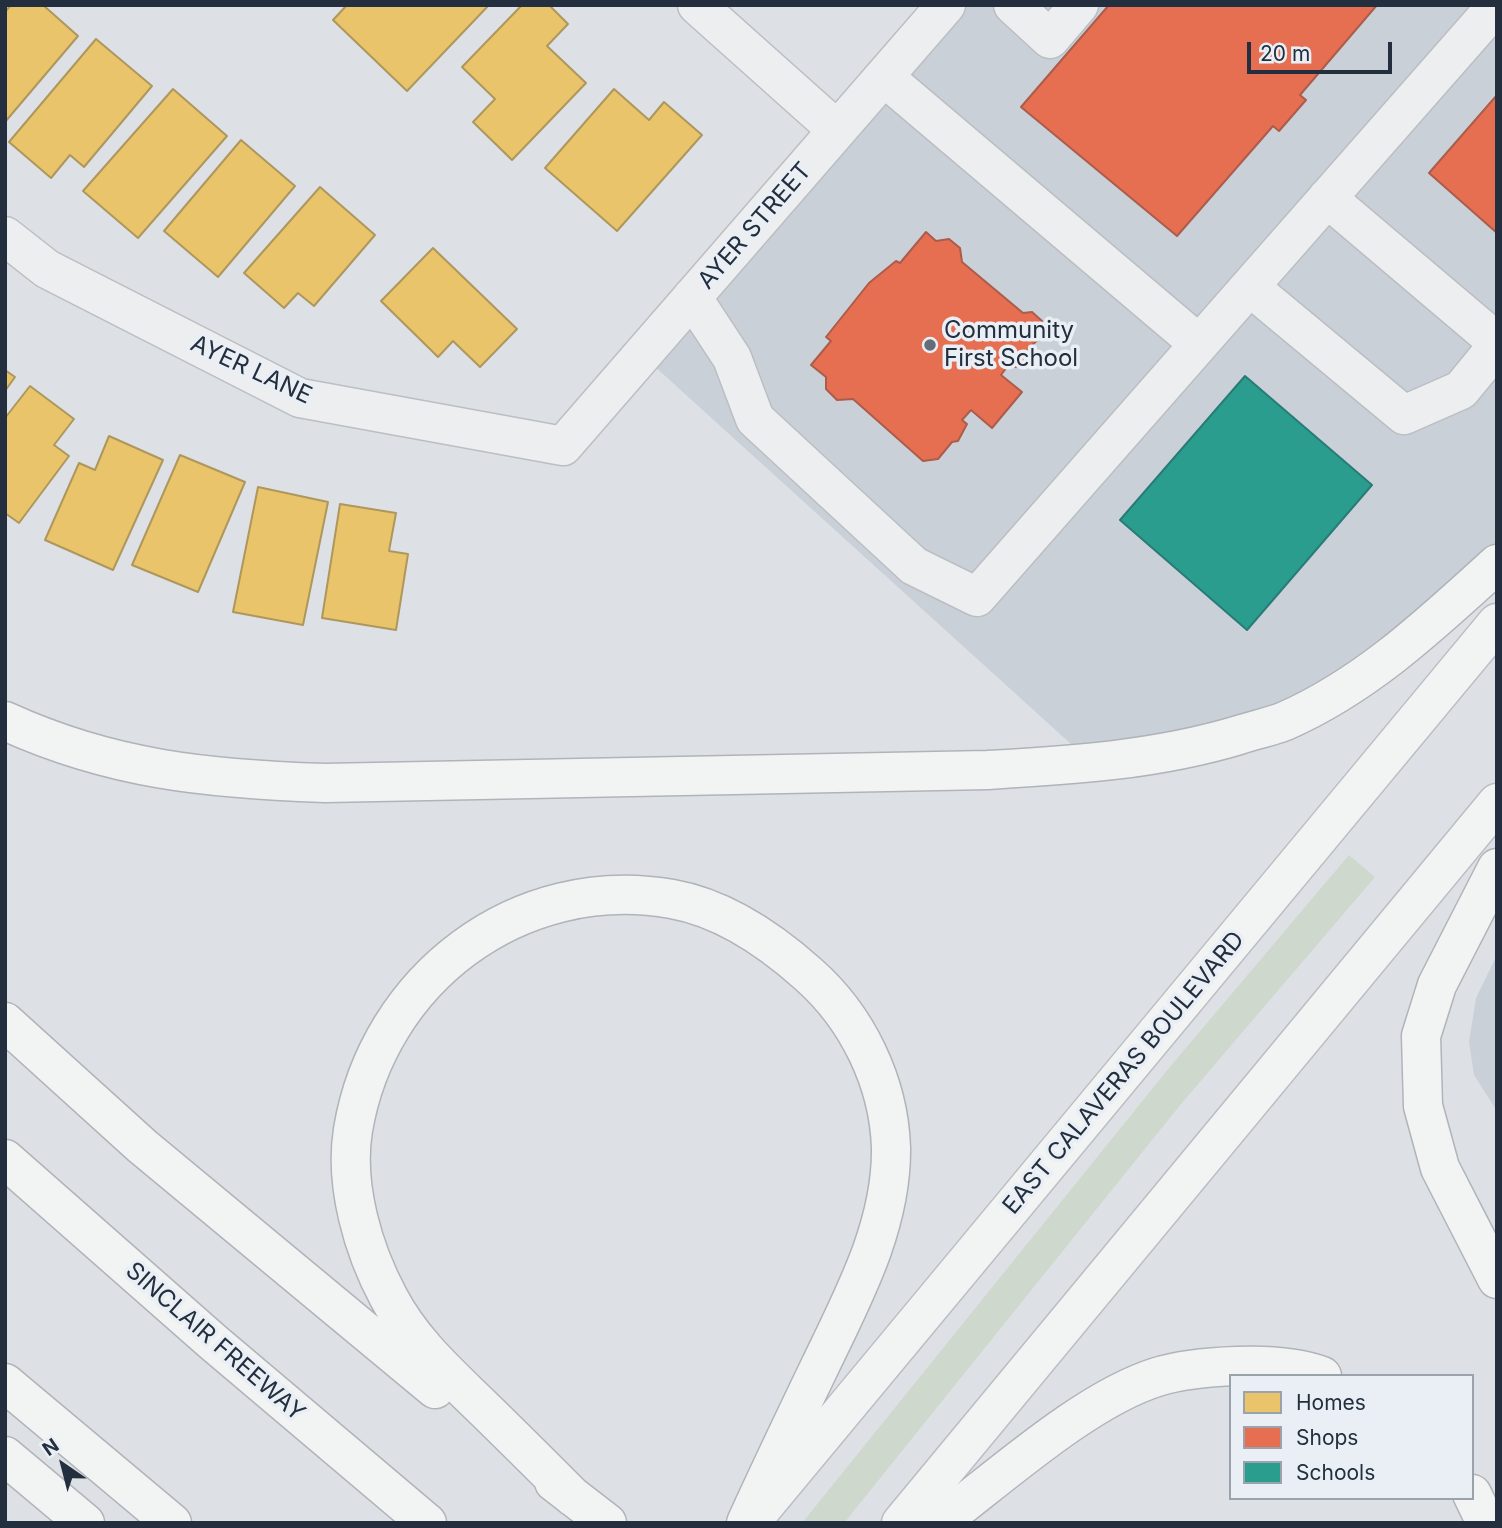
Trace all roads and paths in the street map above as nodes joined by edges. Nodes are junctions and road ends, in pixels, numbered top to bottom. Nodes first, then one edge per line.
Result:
1 (697, 5) edge
2 (946, 5) edge
3 (1013, 5) edge
4 (1079, 5) edge
5 (1497, 5) edge
6 (884, 77) junction
7 (838, 130) junction
8 (1327, 198) junction
9 (5, 236) edge
10 (1250, 287) junction
11 (692, 297) junction
12 (1199, 344) junction
13 (1497, 344) edge
14 (563, 446) joint
15 (1497, 564) edge
16 (1497, 623) edge
17 (5, 721) edge
18 (1497, 803) edge
19 (1497, 867) edge
20 (5, 1022) edge
21 (5, 1158) edge
22 (1497, 1279) edge
23 (1310, 1374) edge
24 (5, 1383) edge
25 (5, 1456) edge
26 (573, 1497) junction
27 (1474, 1498) edge
28 (85, 1523) edge
29 (172, 1523) edge
30 (427, 1523) edge
31 (607, 1523) edge
32 (748, 1523) edge
33 (901, 1523) edge
34 (939, 1523) edge
35 (1486, 1523) edge

1 - 7 street
2 - 6 street, AYER STREET
3 - 4 street
5 - 8 street
6 - 7 street, AYER STREET
6 - 12 street
7 - 11 street, AYER STREET
8 - 10 street
8 - 13 street
9 - 14 street, AYER LANE
10 - 12 street
10 - 13 street
11 - 12 street
11 - 14 street, AYER STREET
15 - 17 main road
16 - 32 main road, EAST CALAVERAS BOULEVARD
18 - 33 main road
19 - 22 main road
20 - 26 main road
21 - 30 main road, SINCLAIR FREEWAY
23 - 34 main road
24 - 29 main road
25 - 28 main road
26 - 31 main road
26 - 32 main road
27 - 35 main road

